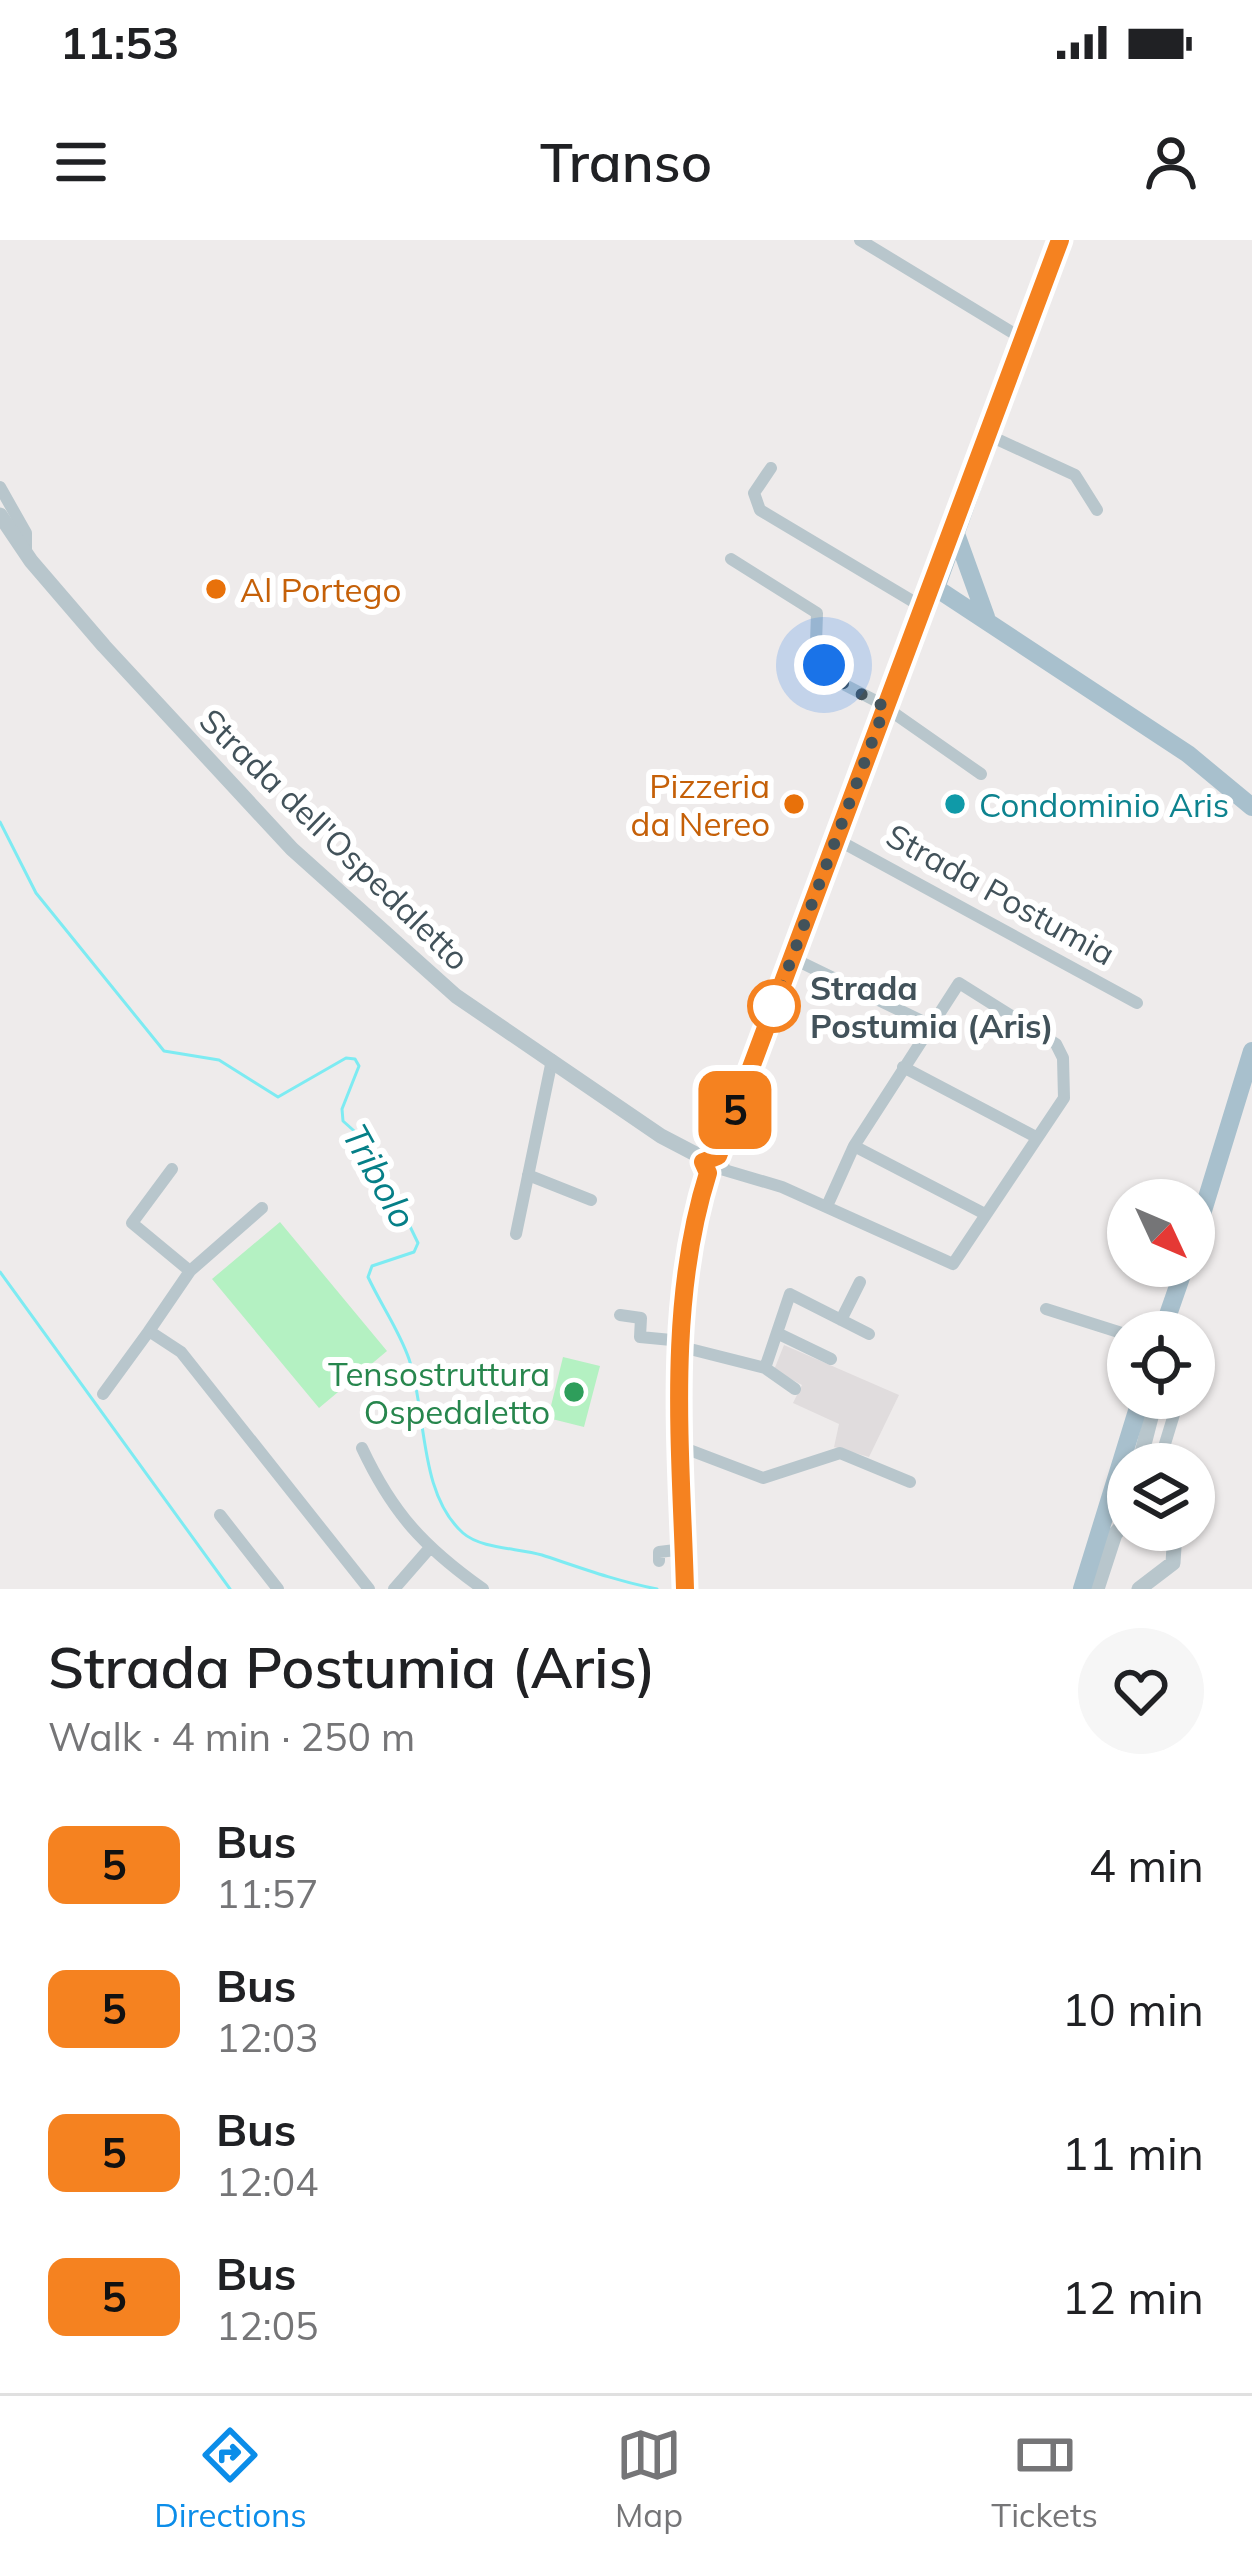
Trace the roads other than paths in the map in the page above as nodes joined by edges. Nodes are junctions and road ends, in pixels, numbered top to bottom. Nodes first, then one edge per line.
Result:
1 (860, 240) edge
2 (1060, 240) edge
3 (1023, 339) junction
4 (987, 435) junction
5 (771, 468) dead end
6 (0, 487) edge
7 (1097, 509) dead end
8 (0, 515) edge
9 (955, 526) junction
10 (0, 531) edge
11 (24, 550) junction
12 (731, 559) dead end
13 (938, 573) junction
14 (971, 577) junction
15 (951, 600) junction
16 (923, 611) junction
17 (990, 621) junction
18 (885, 707) junction
19 (981, 774) dead end
20 (1252, 807) edge
21 (836, 839) junction
22 (792, 958) junction
23 (1137, 1003) dead end
24 (928, 1024) junction
25 (1252, 1051) edge
26 (552, 1060) junction
27 (903, 1067) junction
28 (1036, 1137) junction
29 (854, 1146) junction
30 (713, 1164) junction
31 (172, 1169) dead end
32 (528, 1175) junction
33 (1213, 1179) edge
34 (591, 1200) dead end
35 (827, 1206) junction
36 (262, 1208) dead end
37 (985, 1214) junction
38 (516, 1234) dead end
39 (190, 1270) junction
40 (860, 1282) dead end
41 (1046, 1310) dead end
42 (620, 1315) dead end
43 (842, 1320) junction
44 (1107, 1329) edge
45 (148, 1331) junction
46 (776, 1334) junction
47 (868, 1334) dead end
48 (682, 1344) junction
49 (831, 1359) dead end
50 (765, 1368) junction
51 (795, 1389) dead end
52 (103, 1394) dead end
53 (1142, 1419) edge
54 (679, 1446) junction
55 (362, 1448) dead end
56 (910, 1482) dead end
57 (220, 1515) dead end
58 (1107, 1540) edge
59 (684, 1549) junction
60 (428, 1550) junction
61 (1107, 1551) edge
62 (1174, 1551) edge
63 (644, 1554) dead end
64 (278, 1589) edge
65 (369, 1589) edge
66 (394, 1589) edge
67 (483, 1589) edge
68 (685, 1589) edge
69 (1089, 1589) edge
70 (1139, 1589) edge

1 - 3 street
2 - 3 main road, Strada Postumia
3 - 4 main road, Strada Postumia
4 - 7 street
4 - 9 main road, Strada Postumia
5 - 16 street
6 - 11 street, Strada dell'Ospedaletto
8 - 11 street, Strada dell'Ospedaletto
9 - 13 main road, Strada Postumia
9 - 14 main road
10 - 11 street, Strada dell'Ospedaletto
11 - 26 street, Strada dell'Ospedaletto
12 - 18 street
13 - 14 main road
13 - 15 main road
13 - 16 street, Strada Postumia
14 - 15 main road
14 - 17 main road
15 - 16 street
15 - 17 main road
16 - 18 street, Strada Postumia
17 - 20 main road
18 - 19 street
18 - 21 street, Strada Postumia
21 - 22 street, Strada Postumia
21 - 23 street, Strada Postumia
22 - 24 street
22 - 30 street, Strada Postumia
24 - 27 street
24 - 28 street
25 - 33 main road
26 - 30 street, Strada dell'Ospedaletto
26 - 32 street
27 - 28 street
27 - 29 street
28 - 37 street
29 - 35 street
29 - 37 street
30 - 35 street
30 - 48 street, Strada Postumia
31 - 39 street
32 - 34 street
32 - 38 street
35 - 37 street
36 - 39 street
39 - 45 street
40 - 43 street
41 - 44 street
42 - 48 street
43 - 46 street
43 - 47 street
45 - 52 street
45 - 65 street
46 - 49 street
46 - 50 street
48 - 50 street
48 - 54 street, Strada Postumia
50 - 51 street
53 - 69 main road
54 - 56 street
54 - 59 street, Strada Postumia
55 - 60 street
57 - 64 street
58 - 69 main road
59 - 63 street
59 - 68 street, Strada Postumia
60 - 66 street
60 - 67 street
61 - 69 street
62 - 70 street

